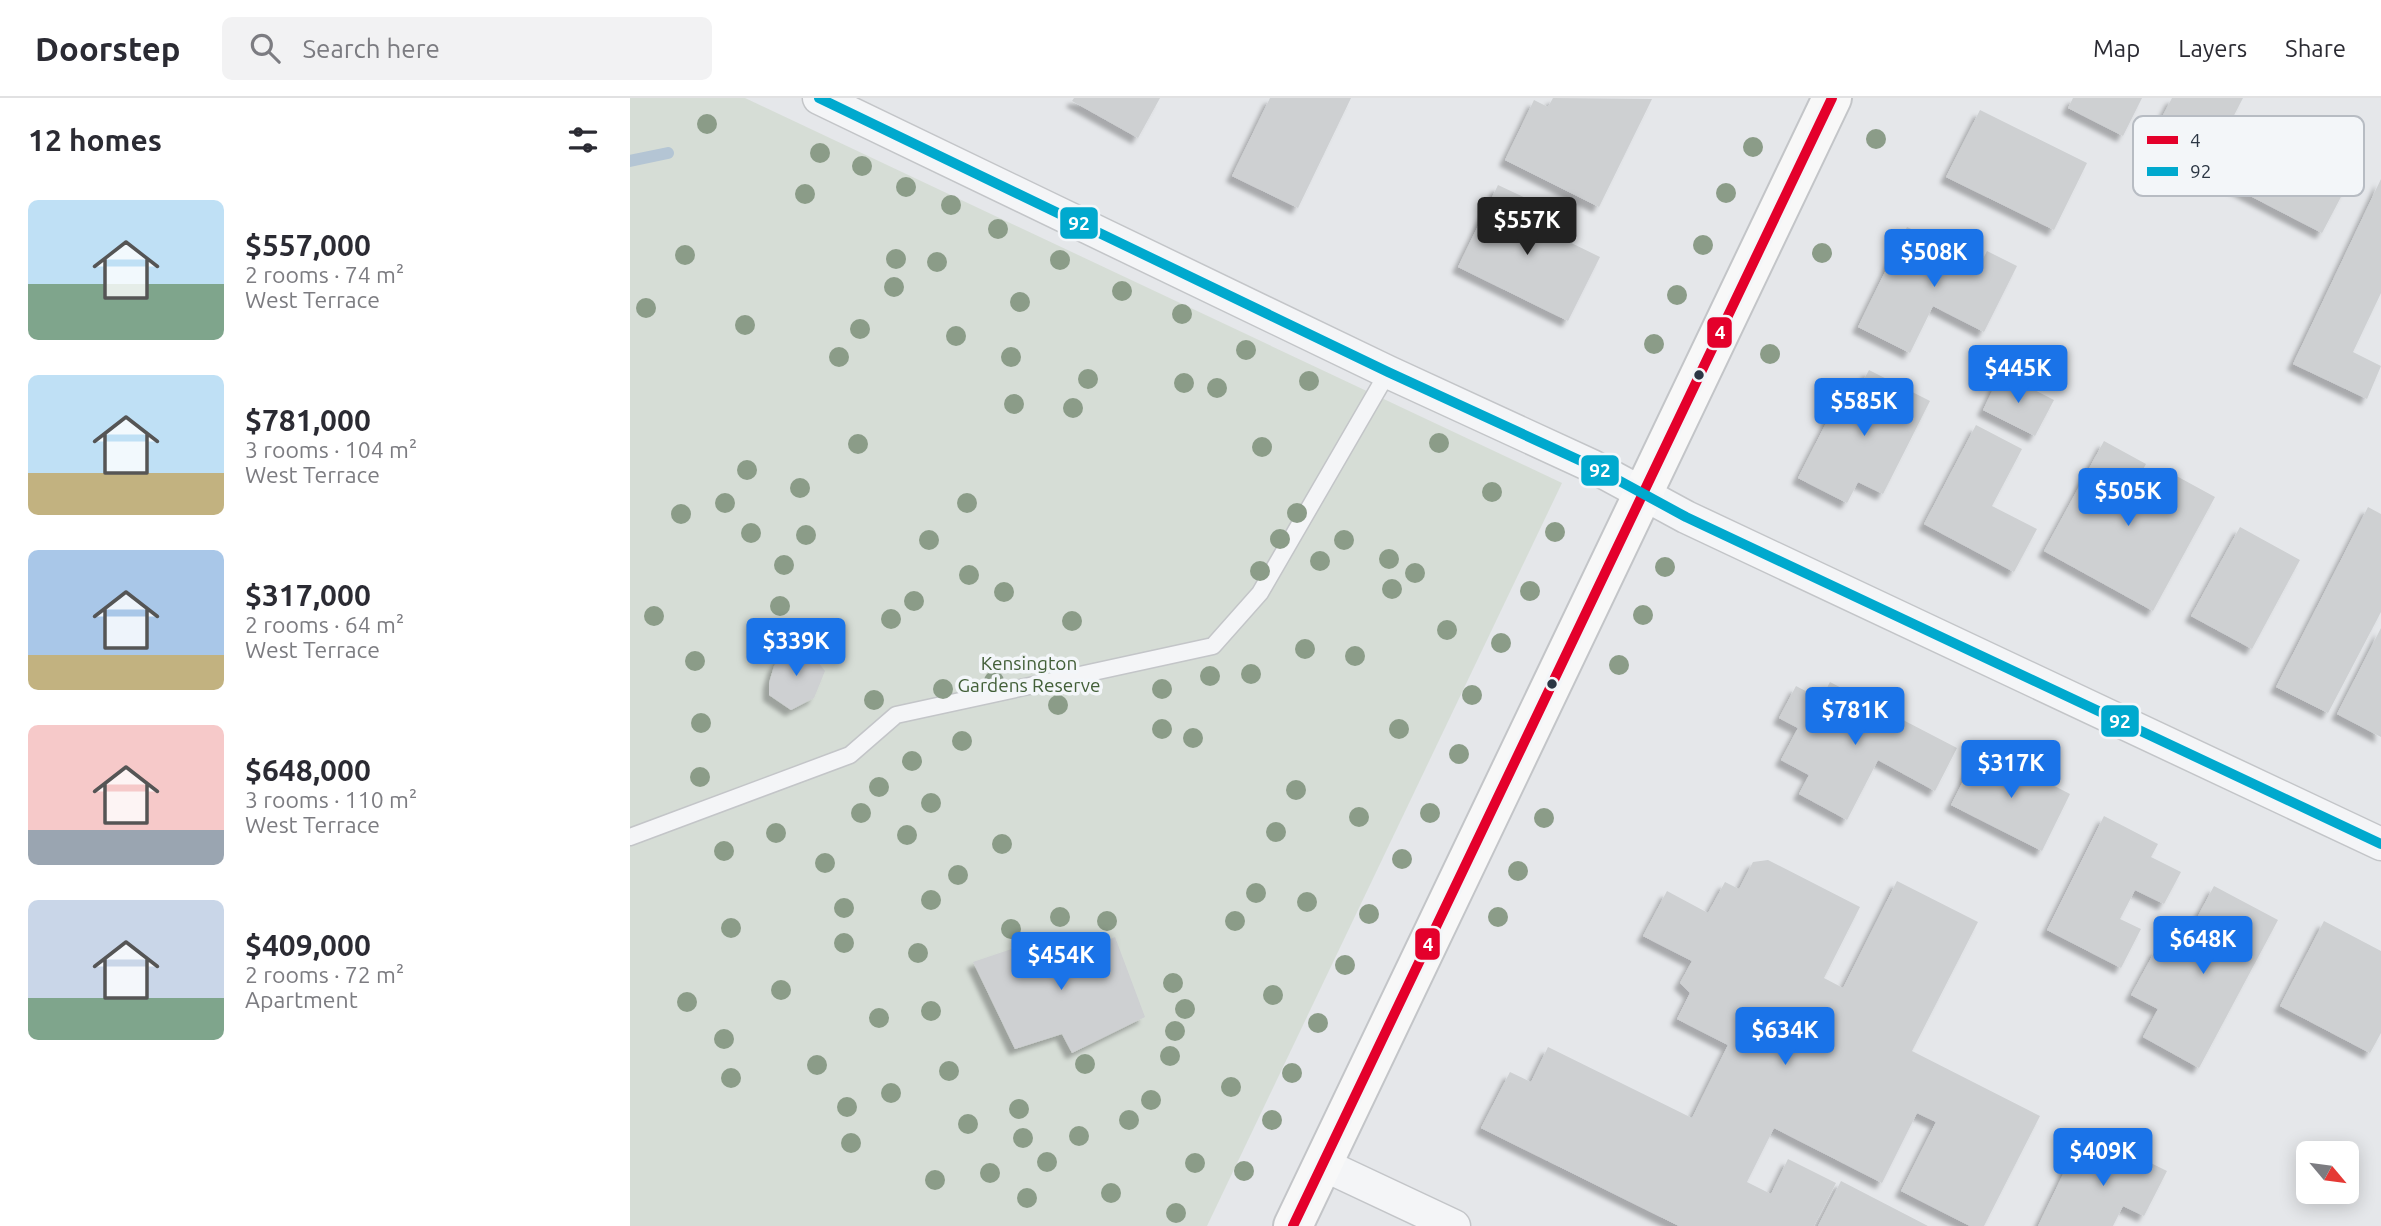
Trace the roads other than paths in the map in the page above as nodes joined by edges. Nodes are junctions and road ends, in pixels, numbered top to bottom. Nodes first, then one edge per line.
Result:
1 (819, 98) edge
2 (1832, 98) edge
3 (1388, 373) junction
4 (1643, 493) junction
5 (630, 837) edge
6 (2381, 844) edge
7 (1322, 1164) junction
8 (1293, 1226) edge
9 (1454, 1226) edge

1 - 3 street
2 - 4 main road
3 - 4 street
3 - 5 lane
4 - 6 street
4 - 7 main road
7 - 8 main road
7 - 9 street

